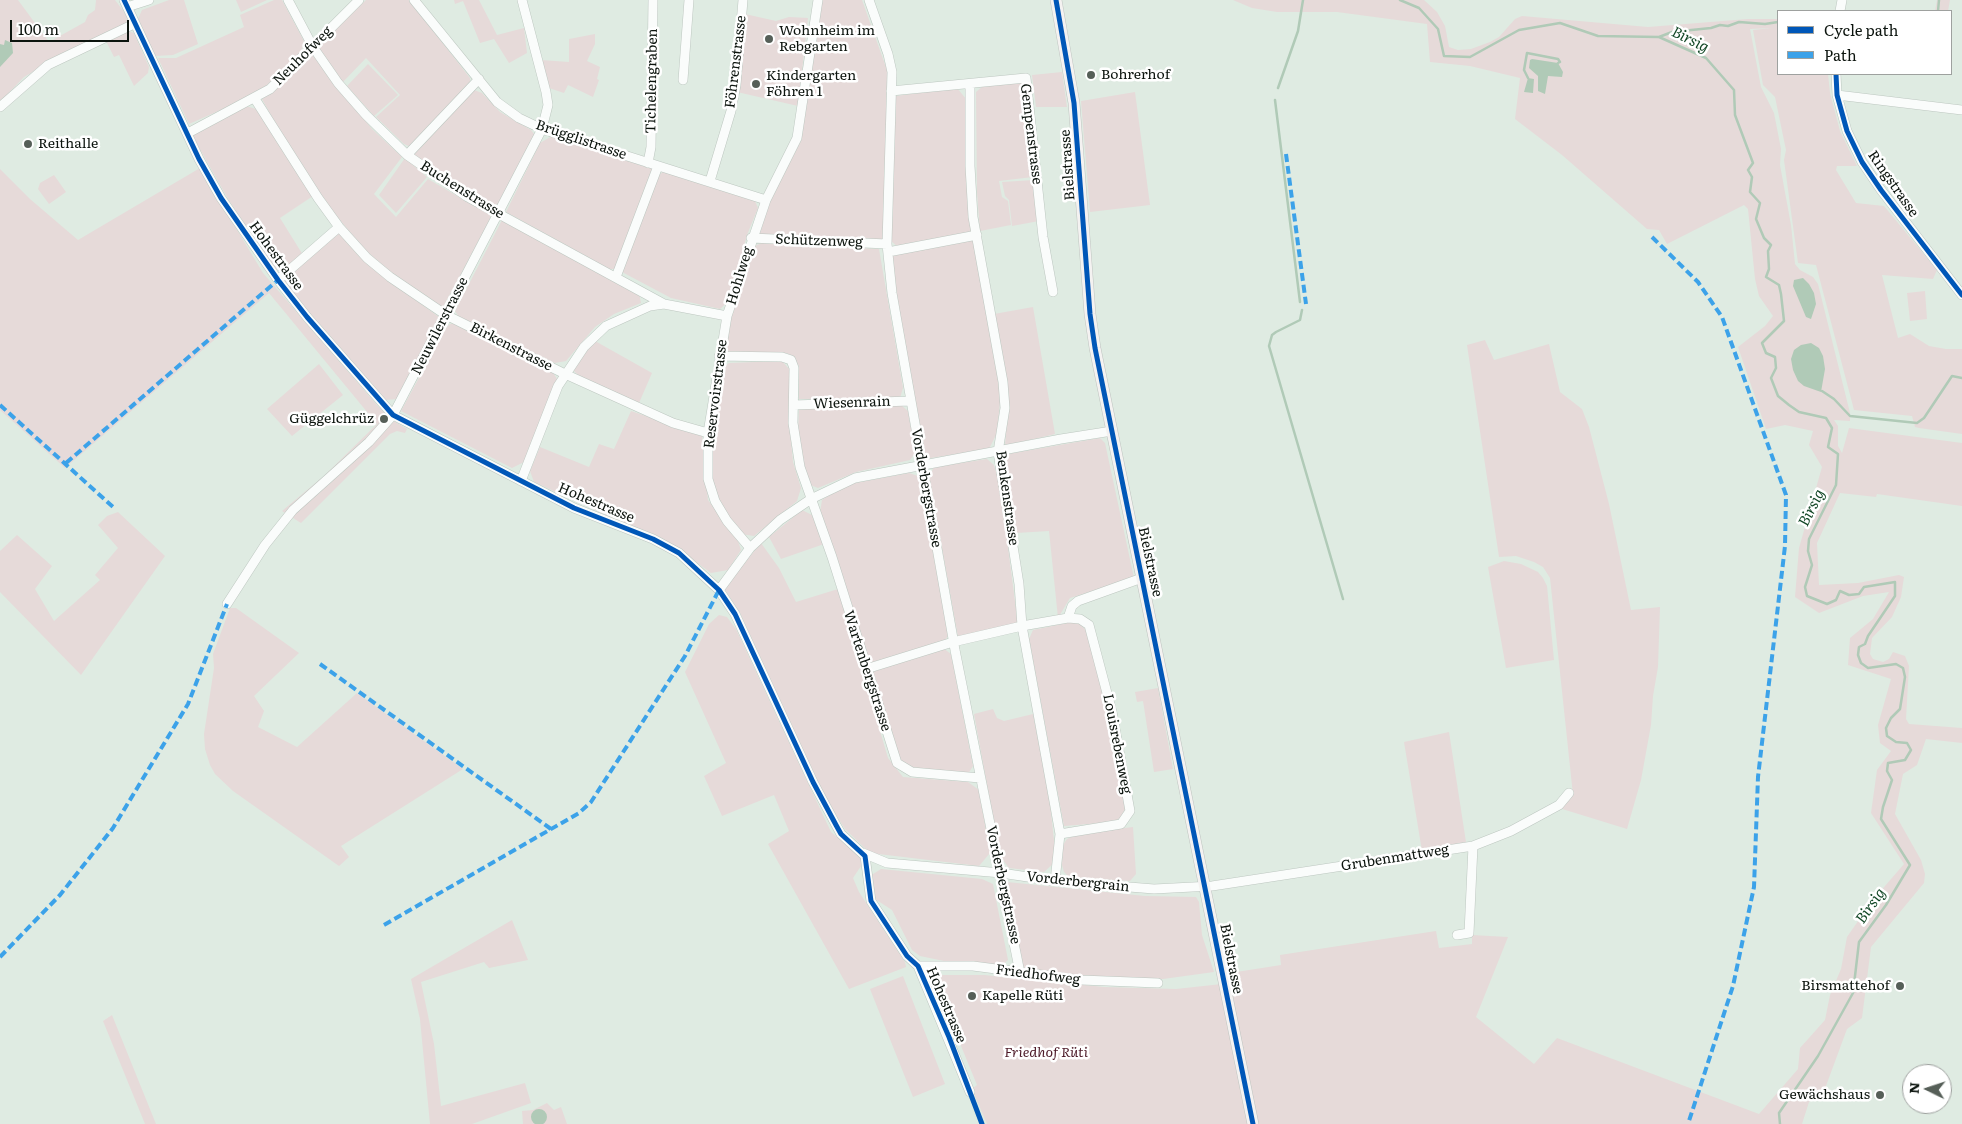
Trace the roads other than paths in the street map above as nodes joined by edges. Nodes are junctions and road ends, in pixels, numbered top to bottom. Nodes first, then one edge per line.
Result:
1 (149, 0) edge
2 (288, 0) edge
3 (360, 0) edge
4 (414, 0) edge
5 (522, 0) edge
6 (653, 0) edge
7 (690, 0) edge
8 (744, 0) edge
9 (818, 0) edge
10 (869, 0) edge
11 (1056, 0) edge
12 (126, 4) edge
13 (134, 24) junction
14 (312, 47) junction
15 (1836, 75) edge
16 (479, 79) junction
17 (683, 80) dead end
18 (970, 84) junction
19 (891, 91) junction
20 (1837, 95) junction
21 (255, 99) junction
22 (0, 108) edge
23 (1962, 110) edge
24 (542, 129) junction
25 (188, 133) junction
26 (407, 155) junction
27 (648, 163) junction
28 (658, 166) junction
29 (710, 181) junction
30 (766, 200) junction
31 (498, 213) junction
32 (339, 227) junction
33 (977, 235) junction
34 (752, 238) junction
35 (887, 248) junction
36 (616, 277) junction
37 (278, 280) junction
38 (1053, 292) dead end
39 (1962, 294) edge
40 (664, 304) junction
41 (446, 314) junction
42 (727, 316) junction
43 (719, 356) junction
44 (565, 374) junction
45 (910, 401) junction
46 (794, 406) junction
47 (394, 415) junction
48 (1112, 431) junction
49 (708, 433) junction
50 (998, 452) junction
51 (921, 464) junction
52 (521, 481) junction
53 (811, 499) junction
54 (750, 548) junction
55 (1142, 578) junction
56 (719, 590) junction
57 (227, 604) dead end
58 (1068, 618) junction
59 (1022, 626) junction
60 (953, 642) junction
61 (866, 669) junction
62 (980, 778) junction
63 (1570, 793) dead end
64 (1060, 834) junction
65 (1473, 846) junction
66 (863, 853) junction
67 (1000, 873) junction
68 (1055, 881) junction
69 (1206, 886) junction
70 (1458, 935) dead end
71 (918, 966) junction
72 (1020, 973) junction
73 (1158, 983) dead end
74 (970, 1092) dead end
75 (1253, 1124) edge

1 - 12 street
2 - 14 street, Buchenstrasse
3 - 14 street, Neuhofweg
4 - 16 street, Brügglistrasse
5 - 24 street, Neuwilerstrasse
6 - 27 street, Tichelengraben
7 - 17 street
8 - 29 street, Föhrenstrasse
9 - 30 street, Hohlweg
10 - 19 street, Vorderbergstrasse
11 - 48 main road, Bielstrasse
12 - 13 street, Hohestrasse
13 - 22 street
13 - 25 street, Hohestrasse
14 - 21 street, Neuhofweg
14 - 26 street, Buchenstrasse
15 - 20 street, Ringstrasse
16 - 24 street, Brügglistrasse
16 - 26 street
18 - 19 street, Gempenstrasse
18 - 33 street, Benkenstrasse
18 - 38 street, Gempenstrasse
19 - 35 street, Vorderbergstrasse
20 - 23 street
20 - 39 street, Ringstrasse
21 - 25 street, Neuhofweg
21 - 32 street, Birkenstrasse
24 - 27 street, Brügglistrasse
24 - 31 street, Neuwilerstrasse
25 - 37 street, Hohestrasse
26 - 31 street, Buchenstrasse
27 - 28 street, Brügglistrasse
28 - 29 street, Brügglistrasse
28 - 36 street
29 - 30 street, Brügglistrasse
30 - 34 street, Hohlweg
31 - 36 street, Buchenstrasse
31 - 41 street, Neuwilerstrasse
32 - 37 street
32 - 41 street, Birkenstrasse
33 - 35 street, Schützenweg
33 - 50 street, Benkenstrasse
34 - 35 street, Schützenweg
34 - 42 street, Hohlweg
35 - 45 street, Vorderbergstrasse
36 - 40 street, Buchenstrasse
37 - 47 street, Hohestrasse
40 - 42 street, Hohlweg
40 - 44 street, Hohlweg
41 - 44 street, Birkenstrasse
41 - 47 street, Neuwilerstrasse
42 - 43 street, Reservoirstrasse
43 - 46 street, Wartenbergstrasse
43 - 49 street, Reservoirstrasse
44 - 49 street, Birkenstrasse
44 - 52 street, Hohlweg
45 - 46 street, Wiesenrain
45 - 51 street, Vorderbergstrasse
46 - 53 street, Wartenbergstrasse
47 - 52 street, Hohestrasse
47 - 57 street, Neuwilerstrasse
48 - 50 street
48 - 55 main road, Bielstrasse
49 - 54 street, Reservoirstrasse
50 - 51 street
50 - 59 street, Benkenstrasse
51 - 53 street
51 - 60 street, Vorderbergstrasse
52 - 56 street, Hohestrasse
53 - 54 street
53 - 61 street, Wartenbergstrasse
54 - 56 street
55 - 58 street
55 - 69 main road, Bielstrasse
56 - 66 street, Hohestrasse
58 - 59 street
58 - 64 street, Louisrebenweg
59 - 60 street
59 - 64 street, Benkenstrasse
60 - 61 street
60 - 62 street, Vorderbergstrasse
61 - 62 street, Wartenbergstrasse
62 - 67 street, Vorderbergstrasse
63 - 65 street, Grubenmattweg
64 - 68 street, Benkenstrasse
65 - 69 street, Grubenmattweg
65 - 70 street
66 - 67 street, Vorderbergrain
66 - 71 street, Hohestrasse
67 - 68 street, Vorderbergrain
67 - 72 street, Vorderbergstrasse
68 - 69 street, Vorderbergrain
69 - 75 main road, Bielstrasse
71 - 72 street, Friedhofweg
71 - 74 street, Hohestrasse
72 - 73 street, Friedhofweg

